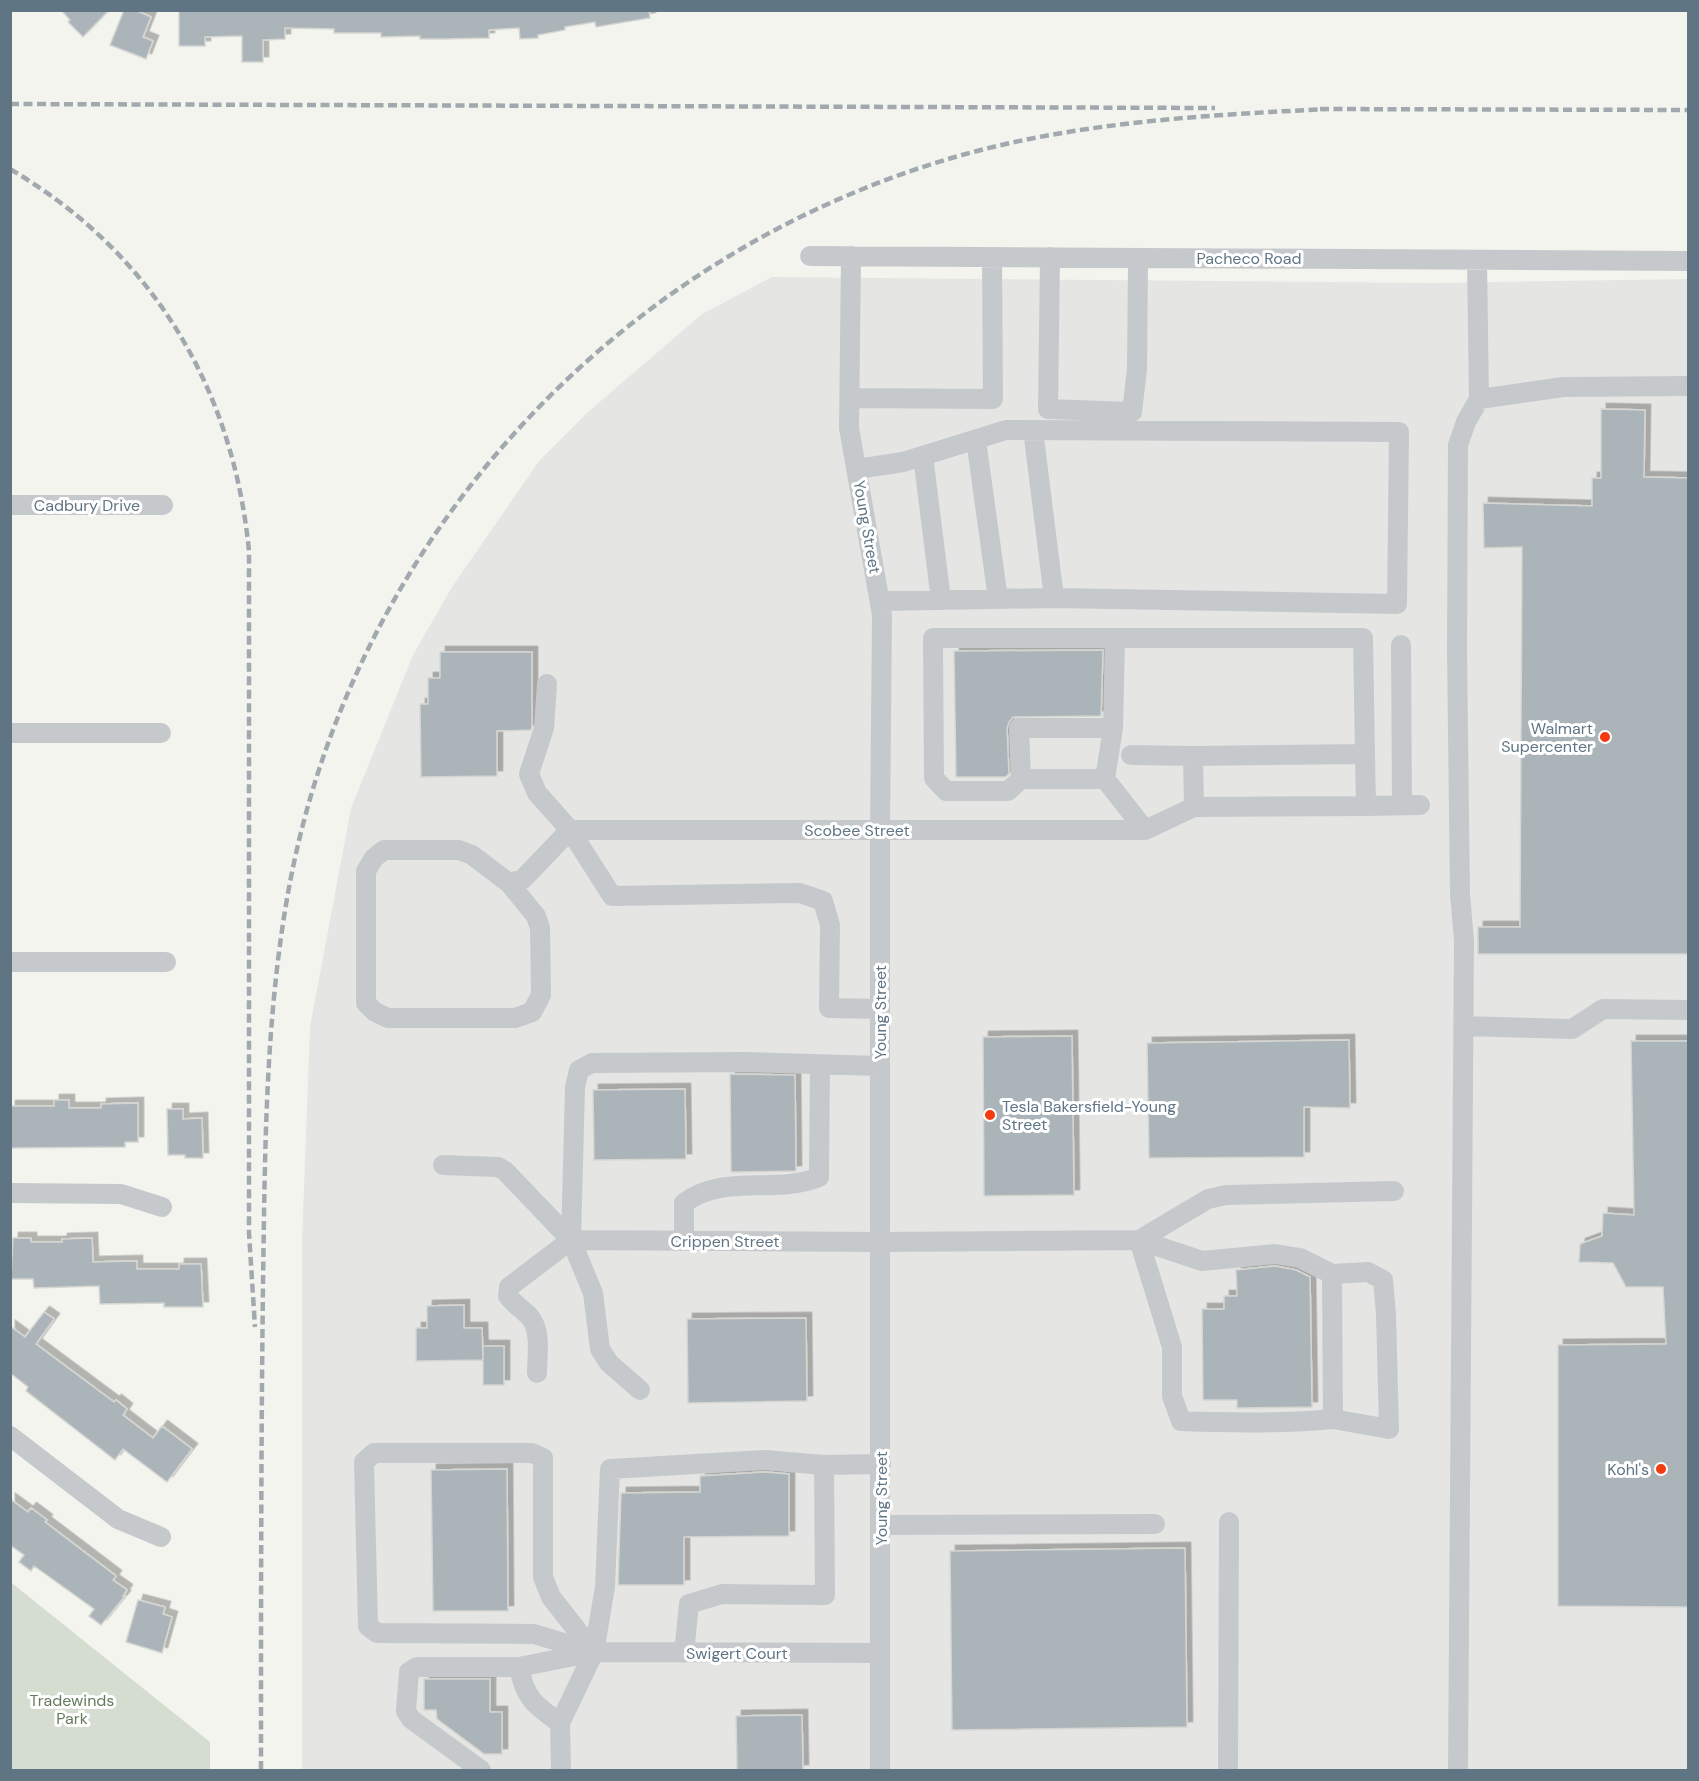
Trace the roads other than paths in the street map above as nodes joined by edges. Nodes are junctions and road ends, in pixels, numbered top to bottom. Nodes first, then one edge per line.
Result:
1 (810, 255) dead end
2 (851, 256) junction
3 (992, 257) junction
4 (1050, 257) junction
5 (1138, 258) junction
6 (1478, 260) junction
7 (1689, 261) edge
8 (1689, 386) edge
9 (850, 398) junction
10 (1479, 399) junction
11 (1033, 430) junction
12 (976, 440) junction
13 (923, 456) junction
14 (856, 469) junction
15 (10, 505) edge
16 (163, 506) dead end
17 (1054, 598) junction
18 (998, 599) junction
19 (941, 600) junction
20 (880, 602) junction
21 (1115, 638) junction
22 (1401, 645) dead end
23 (547, 684) dead end
24 (1113, 728) junction
25 (161, 733) dead end
26 (10, 734) edge
27 (1365, 754) junction
28 (1131, 755) dead end
29 (1193, 756) junction
30 (1021, 779) junction
31 (1105, 779) junction
32 (1366, 806) junction
33 (1194, 807) junction
34 (570, 830) junction
35 (880, 830) junction
36 (1144, 830) junction
37 (509, 883) junction
38 (10, 962) edge
39 (166, 962) dead end
40 (880, 1009) junction
41 (1689, 1010) edge
42 (1463, 1026) junction
43 (820, 1065) junction
44 (880, 1066) junction
45 (443, 1165) dead end
46 (1394, 1191) dead end
47 (10, 1193) edge
48 (162, 1207) dead end
49 (571, 1240) junction
50 (1139, 1240) junction
51 (684, 1241) junction
52 (880, 1242) junction
53 (1332, 1274) junction
54 (537, 1373) dead end
55 (640, 1390) dead end
56 (1333, 1419) junction
57 (10, 1436) edge
58 (881, 1464) junction
59 (824, 1465) junction
60 (1229, 1522) dead end
61 (1155, 1524) dead end
62 (881, 1525) junction
63 (161, 1537) dead end
64 (594, 1652) junction
65 (684, 1653) junction
66 (880, 1653) junction
67 (519, 1667) junction
68 (560, 1723) junction
69 (481, 1770) edge
70 (561, 1770) edge
71 (880, 1770) edge
72 (1228, 1770) edge
73 (1458, 1770) edge

1 - 2 street, Pacheco Road
2 - 3 street, Pacheco Road
2 - 9 street, Young Street
3 - 4 street, Pacheco Road
3 - 9 street
4 - 5 street, Pacheco Road
4 - 5 street
5 - 6 street, Pacheco Road
6 - 7 street, Pacheco Road
6 - 10 street
8 - 10 street
9 - 14 street, Young Street
10 - 42 street
11 - 12 street
11 - 17 street
11 - 17 street
12 - 13 street
12 - 18 street
13 - 14 street
13 - 19 street
14 - 20 street, Young Street
15 - 16 street, Cadbury Drive
17 - 18 street
18 - 19 street
19 - 20 street
20 - 35 street, Young Street
21 - 24 street
21 - 27 street
21 - 30 street
22 - 32 street
23 - 34 street
24 - 30 street
24 - 31 street
25 - 26 street
27 - 29 street
27 - 32 street
28 - 29 street
29 - 33 street
30 - 31 street
31 - 36 street
32 - 33 street
33 - 36 street
34 - 35 street, Scobee Street
34 - 37 street
34 - 40 street
35 - 36 street, Scobee Street
35 - 40 street, Young Street
37 - 37 street
38 - 39 street
40 - 44 street, Young Street
41 - 42 street
42 - 73 street
43 - 44 street
43 - 49 street
43 - 51 street
44 - 52 street, Young Street
45 - 49 street
46 - 50 street
47 - 48 street
49 - 51 street, Crippen Street
49 - 54 street
49 - 55 street
50 - 52 street, Crippen Street
50 - 53 street
50 - 56 street
51 - 52 street, Crippen Street
52 - 58 street, Young Street
53 - 56 street
53 - 56 street
57 - 63 street
58 - 59 street
58 - 62 street, Young Street
59 - 64 street
59 - 65 street
60 - 72 street
61 - 62 street
62 - 66 street, Young Street
64 - 64 street
64 - 65 street, Swigert Court
64 - 67 street
64 - 68 street
65 - 66 street, Swigert Court
66 - 71 street, Young Street
67 - 68 street
67 - 69 street
68 - 70 street

